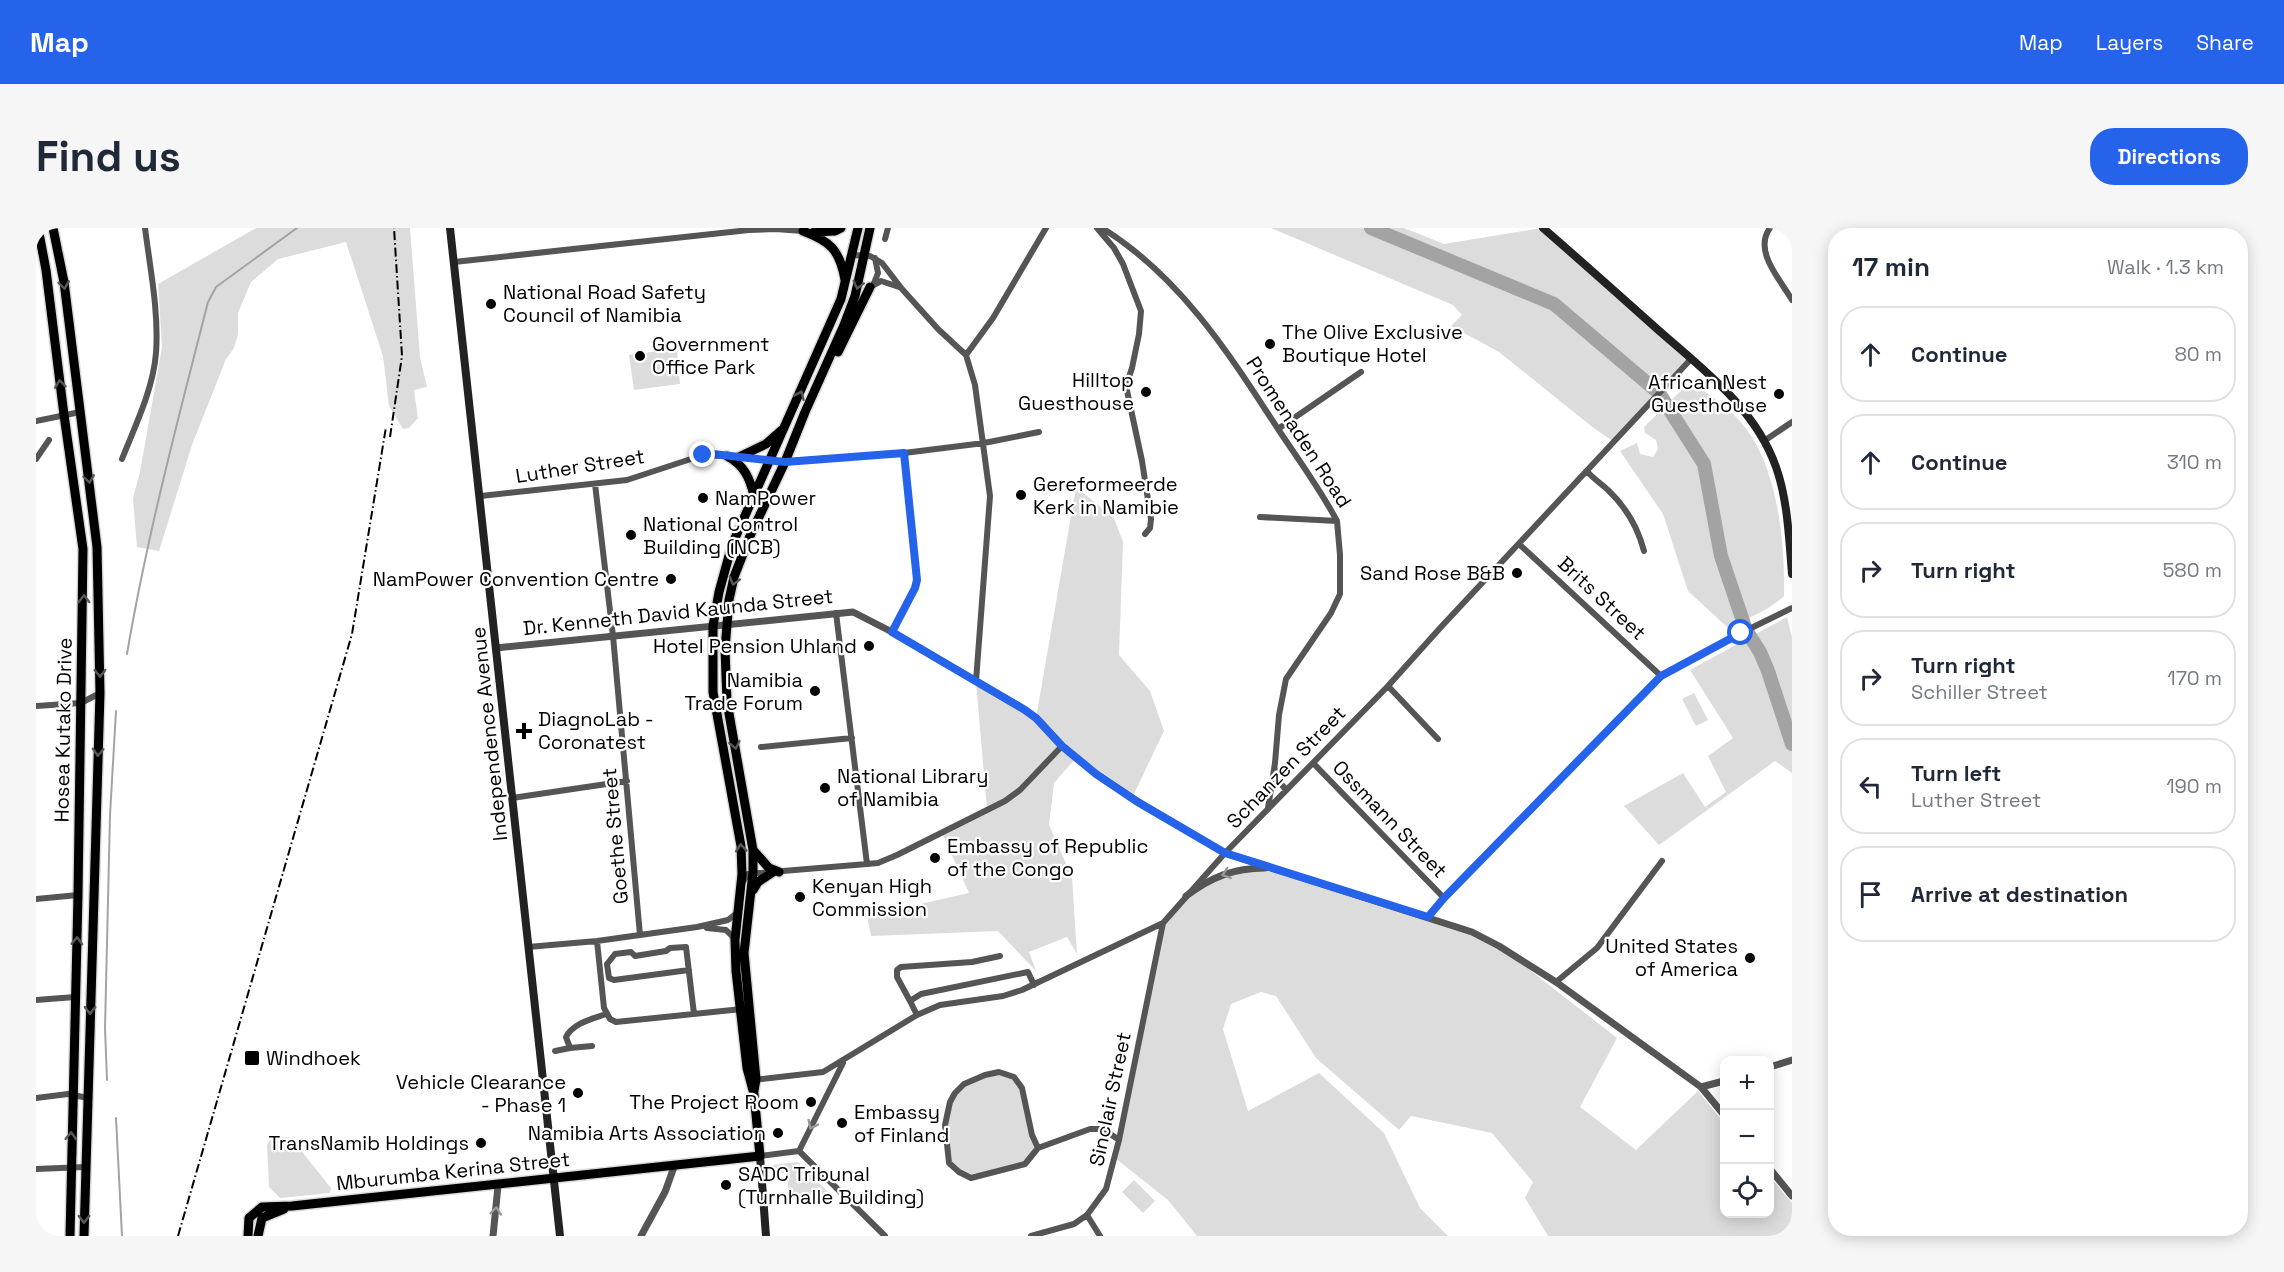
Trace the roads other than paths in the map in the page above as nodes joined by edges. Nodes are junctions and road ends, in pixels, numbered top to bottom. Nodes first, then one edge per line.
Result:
1 (38, 228) edge
2 (53, 228) edge
3 (145, 228) edge
4 (450, 228) edge
5 (841, 228) edge
6 (858, 228) edge
7 (870, 228) edge
8 (888, 228) edge
9 (1046, 228) edge
10 (1097, 228) edge
11 (1102, 228) edge
12 (1543, 228) edge
13 (1770, 228) edge
14 (803, 231) junction
15 (696, 232) edge
16 (885, 238) dead end
17 (853, 255) junction
18 (865, 256) junction
19 (875, 258) junction
20 (454, 262) junction
21 (845, 285) junction
22 (870, 287) junction
23 (902, 289) junction
24 (1792, 300) edge
25 (966, 355) junction
26 (1691, 359) junction
27 (1361, 372) dead end
28 (80, 412) junction
29 (805, 412) junction
30 (64, 415) junction
31 (36, 421) edge
32 (1792, 422) edge
33 (785, 428) junction
34 (1278, 429) junction
35 (1038, 432) dead end
36 (49, 440) dead end
37 (1764, 441) junction
38 (984, 443) junction
39 (904, 453) junction
40 (727, 456) junction
41 (739, 457) junction
42 (36, 459) edge
43 (122, 459) dead end
44 (769, 461) junction
45 (785, 462) junction
46 (1587, 471) junction
47 (595, 484) junction
48 (481, 496) junction
49 (754, 496) junction
50 (1790, 512) edge
51 (1260, 517) dead end
52 (1337, 521) junction
53 (1145, 534) dead end
54 (1519, 544) junction
55 (1644, 551) dead end
56 (1792, 574) edge
57 (1792, 608) edge
58 (836, 613) junction
59 (726, 624) junction
60 (714, 626) junction
61 (892, 632) junction
62 (613, 636) junction
63 (496, 648) junction
64 (1661, 676) junction
65 (976, 681) junction
66 (1388, 686) junction
67 (100, 693) junction
68 (81, 703) junction
69 (36, 706) edge
70 (852, 738) junction
71 (1438, 739) dead end
72 (1062, 746) junction
73 (761, 747) dead end
74 (1275, 763) junction
75 (1313, 763) junction
76 (627, 781) junction
77 (1286, 790) junction
78 (512, 798) junction
79 (1268, 808) junction
80 (753, 850) junction
81 (1225, 853) junction
82 (1662, 861) dead end
83 (867, 864) junction
84 (1271, 868) junction
85 (753, 872) junction
86 (776, 872) junction
87 (741, 887) junction
88 (78, 895) junction
89 (1186, 896) junction
90 (751, 897) junction
91 (1444, 898) junction
92 (36, 899) edge
93 (739, 911) junction
94 (1428, 917) junction
95 (1163, 923) junction
96 (698, 927) junction
97 (640, 935) junction
98 (735, 940) junction
99 (597, 941) junction
100 (528, 947) junction
101 (1000, 956) dead end
102 (689, 970) junction
103 (1556, 982) junction
104 (1034, 985) junction
105 (75, 997) junction
106 (36, 1000) edge
107 (910, 1001) junction
108 (744, 1009) junction
109 (694, 1014) junction
110 (917, 1015) junction
111 (608, 1016) junction
112 (592, 1046) dead end
113 (570, 1048) junction
114 (555, 1051) dead end
115 (1792, 1060) edge
116 (843, 1061) junction
117 (1774, 1066) edge
118 (753, 1080) junction
119 (1720, 1082) edge
120 (1701, 1088) junction
121 (73, 1095) junction
122 (36, 1098) edge
123 (88, 1098) junction
124 (1721, 1110) edge
125 (1119, 1140) junction
126 (1038, 1148) junction
127 (799, 1151) junction
128 (760, 1156) junction
129 (70, 1167) junction
130 (85, 1167) junction
131 (674, 1167) junction
132 (36, 1169) edge
133 (1774, 1174) edge
134 (554, 1179) junction
135 (498, 1186) junction
136 (1792, 1196) edge
137 (292, 1206) junction
138 (1087, 1215) junction
139 (70, 1236) edge
140 (84, 1236) edge
141 (248, 1236) edge
142 (258, 1236) edge
143 (493, 1236) edge
144 (560, 1236) edge
145 (641, 1236) edge
146 (766, 1236) edge
147 (885, 1236) edge
148 (1031, 1236) edge
149 (1100, 1236) edge

30 -> 1 main road, Hosea Kutako Drive
2 -> 28 main road, Hosea Kutako Drive
3 - 43 street
4 - 20 main road, Independence Avenue
5 - 14 main road
6 - 17 main road
7 - 18 main road
8 - 16 street
9 - 25 street
10 - 53 street
11 - 34 street, Promenaden Road
12 - 26 main road
13 - 24 street
14 - 15 street
14 - 21 main road
15 - 20 street
17 - 18 street
17 - 21 main road
18 - 19 street
18 -> 29 main road
19 - 22 street
19 - 23 street
20 - 48 main road, Independence Avenue
33 -> 21 main road
22 - 23 street
22 - 29 main road
23 - 25 street
25 - 38 street
26 - 37 main road
26 - 46 street, Schanzen Street
27 - 34 street
28 - 30 street
28 -> 67 main road, Hosea Kutako Drive
29 - 45 main road
30 - 31 street
68 -> 30 main road, Hosea Kutako Drive
32 - 37 street
33 - 41 main road
33 - 44 main road
34 - 52 street, Promenaden Road
35 - 38 street, Luther Street
36 - 42 street
37 - 50 main road
38 - 39 street, Luther Street
38 - 65 street
39 - 45 street, Luther Street
39 - 61 street
40 - 41 street, Luther Street
40 - 47 street, Luther Street
40 - 49 main road
41 - 44 street, Luther Street
44 - 45 street, Luther Street
44 - 49 main road
45 -> 59 main road
46 - 54 street, Schanzen Street
46 - 55 street
47 - 48 street, Luther Street
47 - 62 street, Goethe Street
48 - 63 main road, Independence Avenue
49 - 60 main road
50 - 56 main road
51 - 52 street
52 - 74 street, Promenaden Road
54 - 64 street, Brits Street
54 - 66 street, Schanzen Street
57 - 64 street
58 - 59 street, Dr. Kenneth David Kaunda Street
58 - 61 street, Dr. Kenneth David Kaunda Street
58 - 70 street
59 - 60 street, Dr. Kenneth David Kaunda Street
59 -> 80 main road
60 - 62 street, Dr. Kenneth David Kaunda Street
87 -> 60 main road
61 - 65 street, Dr. Kenneth David Kaunda Street
62 - 63 street, Dr. Kenneth David Kaunda Street
62 - 76 street, Goethe Street
63 - 78 main road, Independence Avenue
64 - 91 street
65 - 72 street, Dr. Kenneth David Kaunda Street
66 - 71 street
66 - 75 street, Schanzen Street
67 - 68 street
67 -> 123 main road, Hosea Kutako Drive
68 - 69 street
68 - 88 main road, Hosea Kutako Drive
70 - 73 street
70 - 83 street
72 - 81 street, Dr. Kenneth David Kaunda Street
72 - 83 street
74 - 77 street, Promenaden Road
74 - 79 street, Promenaden Road
75 - 77 street, Schanzen Street
75 - 91 street, Ossmann Street
76 - 78 street
76 - 97 street, Goethe Street
77 - 79 street, Schanzen Street
78 - 100 main road, Independence Avenue
79 - 81 street, Schanzen Street
80 - 85 main road
80 - 86 main road
81 - 84 street, Dr. Kenneth David Kaunda Street
81 - 89 street, Schanzen Street
82 - 103 street
83 - 86 street
84 -> 89 street
84 - 94 street, Dr. Kenneth David Kaunda Street
85 - 86 street
85 - 87 street
85 - 90 main road
86 - 90 main road
87 - 93 main road
88 - 92 street
105 -> 88 main road, Hosea Kutako Drive
89 - 95 street, Schanzen Street
90 - 108 main road
91 - 94 street
93 - 96 street
93 - 98 main road
94 - 103 street, Dr. Kenneth David Kaunda Street
95 - 104 street, Schanzen Street
95 - 125 street, Sinclair Street
96 - 97 street
96 - 98 street
97 - 99 street
98 - 108 main road
99 - 100 street
99 - 111 street
100 - 134 main road, Independence Avenue
101 - 107 street
102 - 102 street
102 - 109 street
103 - 120 street, Dr. Kenneth David Kaunda Street
104 - 107 street
104 - 110 street, Schanzen Street
105 - 106 street
105 - 121 main road, Hosea Kutako Drive
107 - 110 street
108 - 109 street
108 - 118 main road
109 - 111 street
110 - 116 street, Schanzen Street
111 - 113 street
112 - 113 street
113 - 114 street
115 - 117 street
116 - 118 street, Schanzen Street
116 -> 127 street
118 - 128 main road
119 - 120 street
120 - 124 street, Dr. Kenneth David Kaunda Street
121 - 122 street
121 - 123 street
129 -> 121 main road, Hosea Kutako Drive
123 - 130 main road, Hosea Kutako Drive
125 - 126 street
125 - 138 street, Sinclair Street
126 - 126 street
127 - 128 street
127 - 147 street
128 - 131 main road, Mburumba Kerina Street
128 - 146 main road
129 - 130 street
129 - 132 street
129 - 139 main road, Hosea Kutako Drive
130 -> 140 main road, Hosea Kutako Drive
131 - 134 main road, Mburumba Kerina Street
131 - 145 street
133 - 136 street
134 - 135 main road, Mburumba Kerina Street
134 - 144 main road, Independence Avenue
135 - 137 main road, Mburumba Kerina Street
143 -> 135 street
137 - 141 main road
137 - 142 main road
138 - 148 street, Sinclair Street
138 - 149 street

